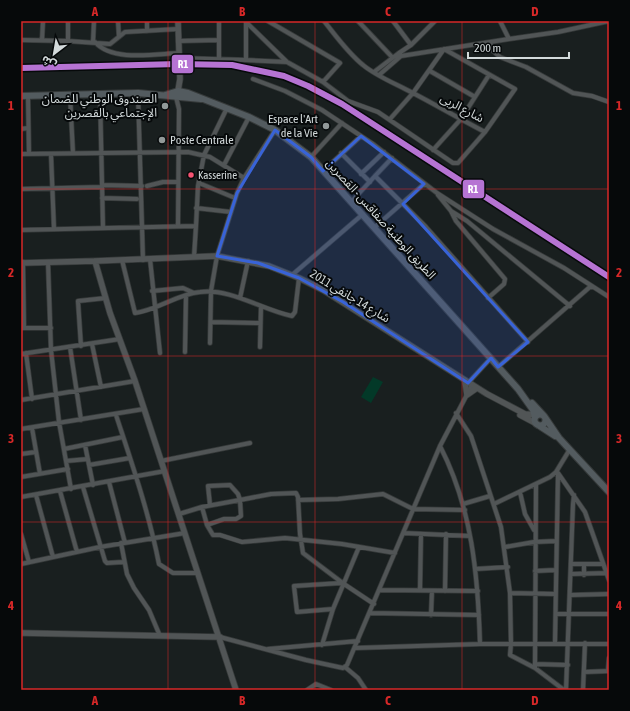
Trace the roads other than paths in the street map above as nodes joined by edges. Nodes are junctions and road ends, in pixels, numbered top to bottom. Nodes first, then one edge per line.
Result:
1 (43, 21) edge
2 (68, 21) edge
3 (94, 21) edge
4 (118, 21) edge
5 (147, 21) edge
6 (178, 21) edge
7 (219, 21) edge
8 (268, 21) edge
9 (324, 21) edge
10 (358, 21) edge
11 (393, 21) edge
12 (435, 21) edge
13 (500, 21) edge
14 (609, 21) edge
15 (246, 22) edge
16 (178, 29) junction
17 (147, 31) junction
18 (118, 37) junction
19 (509, 39) junction
20 (21, 40) edge
21 (42, 40) junction
22 (219, 40) junction
23 (68, 41) junction
24 (178, 41) junction
25 (94, 42) junction
26 (490, 42) junction
27 (412, 45) junction
28 (444, 49) junction
29 (400, 54) junction
30 (179, 56) junction
31 (392, 57) junction
32 (219, 59) junction
33 (246, 60) junction
34 (287, 62) junction
35 (430, 71) junction
36 (374, 72) junction
37 (379, 74) junction
38 (489, 75) junction
39 (253, 79) dead end
40 (323, 82) junction
41 (138, 93) junction
42 (413, 93) junction
43 (70, 94) junction
44 (100, 94) junction
45 (180, 95) junction
46 (21, 96) edge
47 (28, 96) junction
48 (475, 97) junction
49 (609, 102) edge
50 (228, 108) junction
51 (249, 117) junction
52 (461, 119) junction
53 (390, 120) junction
54 (342, 123) junction
55 (21, 128) edge
56 (28, 128) junction
57 (275, 130) junction
58 (485, 132) junction
59 (361, 136) junction
60 (433, 150) junction
61 (177, 151) junction
62 (384, 152) junction
63 (73, 153) junction
64 (101, 153) junction
65 (142, 153) junction
66 (21, 154) edge
67 (29, 154) junction
68 (51, 154) junction
69 (341, 154) junction
70 (204, 155) junction
71 (311, 157) junction
72 (392, 158) junction
73 (224, 165) junction
74 (323, 171) junction
75 (361, 174) junction
76 (375, 176) junction
77 (244, 178) junction
78 (177, 182) junction
79 (370, 182) junction
80 (199, 183) junction
81 (424, 184) junction
82 (102, 186) junction
83 (142, 186) junction
84 (147, 186) dead end
85 (53, 188) junction
86 (21, 189) edge
87 (437, 193) junction
88 (102, 198) junction
89 (235, 198) junction
90 (137, 199) dead end
91 (352, 201) junction
92 (403, 204) junction
93 (196, 208) junction
94 (451, 211) junction
95 (231, 212) junction
96 (363, 214) junction
97 (178, 225) junction
98 (143, 226) junction
99 (196, 226) junction
100 (376, 227) junction
101 (103, 228) junction
102 (54, 229) junction
103 (21, 230) edge
104 (217, 256) junction
105 (194, 257) junction
106 (150, 259) junction
107 (122, 260) junction
108 (143, 260) junction
109 (248, 261) junction
110 (48, 262) junction
111 (95, 262) junction
112 (22, 263) edge
113 (292, 275) junction
114 (299, 278) junction
115 (591, 286) junction
116 (152, 291) junction
117 (211, 291) junction
118 (194, 293) junction
119 (186, 296) junction
120 (22, 297) edge
121 (609, 297) edge
122 (106, 298) junction
123 (240, 298) junction
124 (488, 298) junction
125 (261, 306) junction
126 (570, 306) junction
127 (155, 308) junction
128 (211, 322) junction
129 (260, 322) junction
130 (22, 328) edge
131 (51, 328) junction
132 (120, 340) junction
133 (528, 342) junction
134 (210, 343) dead end
135 (92, 344) junction
136 (81, 346) junction
137 (70, 347) junction
138 (260, 347) dead end
139 (51, 350) junction
140 (185, 352) dead end
141 (24, 353) edge
142 (160, 353) dead end
143 (490, 358) junction
144 (498, 367) junction
145 (135, 381) junction
146 (470, 384) junction
147 (101, 387) junction
148 (518, 389) junction
149 (77, 392) junction
150 (56, 395) junction
151 (466, 395) junction
152 (32, 399) junction
153 (21, 400) edge
154 (507, 405) junction
155 (144, 409) junction
156 (456, 413) junction
157 (116, 415) junction
158 (536, 416) junction
159 (544, 416) junction
160 (81, 420) junction
161 (59, 422) junction
162 (537, 424) junction
163 (32, 428) junction
164 (21, 429) edge
165 (123, 437) junction
166 (559, 438) junction
167 (250, 443) dead end
168 (86, 445) junction
169 (440, 446) junction
170 (64, 449) junction
171 (570, 449) junction
172 (36, 452) junction
173 (21, 454) edge
174 (130, 458) junction
175 (88, 459) junction
176 (161, 461) junction
177 (66, 462) junction
178 (89, 465) junction
179 (68, 469) junction
180 (165, 471) junction
181 (557, 473) junction
182 (40, 474) junction
183 (21, 477) edge
184 (136, 477) junction
185 (109, 482) junction
186 (93, 485) junction
187 (536, 485) junction
188 (83, 487) junction
189 (71, 489) junction
190 (60, 491) junction
191 (520, 492) junction
192 (609, 492) edge
193 (36, 495) junction
194 (574, 495) junction
195 (490, 496) junction
196 (21, 497) edge
197 (240, 500) junction
198 (298, 500) junction
199 (210, 504) junction
200 (463, 504) junction
201 (494, 504) junction
202 (202, 507) junction
203 (414, 509) junction
204 (465, 510) junction
205 (179, 514) junction
206 (207, 525) junction
207 (534, 530) junction
208 (185, 533) junction
209 (403, 533) junction
210 (21, 534) edge
211 (421, 534) junction
212 (446, 534) junction
213 (470, 536) junction
214 (154, 538) junction
215 (301, 540) junction
216 (556, 541) junction
217 (534, 542) junction
218 (123, 543) junction
219 (100, 547) junction
220 (359, 547) junction
221 (505, 547) junction
222 (77, 552) junction
223 (395, 553) junction
224 (53, 557) junction
225 (29, 562) junction
226 (124, 562) junction
227 (21, 564) edge
228 (571, 564) junction
229 (584, 564) junction
230 (603, 564) junction
231 (508, 567) junction
232 (475, 569) junction
233 (555, 570) junction
234 (535, 571) junction
235 (198, 572) junction
236 (608, 573) edge
237 (571, 574) junction
238 (584, 575) junction
239 (609, 580) edge
240 (343, 583) junction
241 (380, 590) junction
242 (420, 590) junction
243 (432, 590) junction
244 (445, 591) junction
245 (478, 591) junction
246 (510, 593) junction
247 (535, 593) junction
248 (555, 594) junction
249 (609, 594) edge
250 (570, 595) junction
251 (374, 604) junction
252 (334, 609) junction
253 (370, 614) junction
254 (431, 614) junction
255 (556, 614) junction
256 (570, 614) junction
257 (609, 614) edge
258 (479, 615) junction
259 (21, 633) edge
260 (160, 636) junction
261 (220, 637) junction
262 (358, 641) junction
263 (569, 643) junction
264 (585, 643) junction
265 (480, 644) junction
266 (511, 644) junction
267 (536, 644) junction
268 (555, 644) junction
269 (609, 644) edge
270 (322, 645) junction
271 (355, 648) junction
272 (263, 649) junction
273 (609, 658) edge
274 (568, 665) junction
275 (535, 666) junction
276 (345, 667) junction
277 (609, 671) edge
278 (584, 672) junction
279 (236, 690) edge
280 (307, 690) edge
281 (330, 690) edge
282 (366, 690) edge
283 (565, 690) edge
284 (583, 690) edge

1 - 21 street
2 - 23 street
3 - 25 street
4 - 18 street
5 - 17 street
6 - 16 street
7 - 22 street
8 - 40 street
9 - 36 street, شارع الربى
10 - 31 street
11 - 27 street
12 - 27 street
13 - 19 street
14 - 19 street
15 - 33 street
15 - 34 street
16 - 17 street
16 - 24 street
17 - 18 street
18 - 25 street
19 - 26 street
20 - 21 street
21 - 23 street
22 - 24 street
22 - 32 street
23 - 25 street
24 - 30 street
25 - 30 street
26 - 28 street
26 - 49 street
27 - 29 street
28 - 29 street
28 - 35 street
28 - 38 street, شارع الربى
29 - 31 street
29 - 37 street
30 - 32 street
30 - 45 street
31 - 36 street
32 - 33 street
33 - 34 street
34 - 40 street
35 - 42 street
35 - 48 street
36 - 37 street, شارع الربى
37 - 42 street, شارع الربى
38 - 48 street
38 - 58 street, شارع الربى
39 - 54 street
40 - 53 street
41 - 44 main road, الطريق الوطنية صفاقس - القصرين
41 - 45 main road, الطريق الوطنية صفاقس - القصرين
41 - 65 street
42 - 52 street, شارع الربى
42 - 53 street
43 - 44 main road, الطريق الوطنية صفاقس - القصرين
43 - 47 main road, الطريق الوطنية صفاقس - القصرين
43 - 63 street
44 - 64 street
45 - 50 main road, الطريق الوطنية صفاقس - القصرين
45 - 61 street
46 - 47 main road, الطريق الوطنية صفاقس - القصرين
47 - 56 street
48 - 52 street
50 - 51 main road, الطريق الوطنية صفاقس - القصرين
50 - 70 street
51 - 57 main road, الطريق الوطنية صفاقس - القصرين
51 - 73 street
52 - 58 street, شارع الربى
52 - 60 street
53 - 60 street
54 - 59 street
54 - 71 street
55 - 56 street
56 - 67 street
57 - 71 main road, الطريق الوطنية صفاقس - القصرين
57 - 77 street
58 - 60 street
59 - 62 street
59 - 69 street
61 - 65 street
61 - 70 street
61 - 78 street
62 - 72 street
62 - 75 street
63 - 64 street
63 - 68 street
64 - 65 street
64 - 82 street
65 - 83 street
66 - 67 street
67 - 68 street
68 - 85 street
69 - 74 street
69 - 75 street
70 - 73 street
70 - 80 street
71 - 74 main road, الطريق الوطنية صفاقس - القصرين
72 - 76 street
72 - 81 street
73 - 77 street
74 - 91 main road, الطريق الوطنية صفاقس - القصرين
75 - 79 street
76 - 79 street
76 - 92 street
77 - 89 street
78 - 84 street
78 - 97 street
79 - 91 street
80 - 89 street
80 - 93 street
81 - 87 street
81 - 92 street
82 - 83 street
82 - 85 street
82 - 88 street
83 - 98 street
85 - 86 street
85 - 102 street
87 - 94 street
87 - 115 street
88 - 90 street
88 - 101 street
89 - 95 street
91 - 96 main road, الطريق الوطنية صفاقس - القصرين
92 - 100 street
92 - 124 street
93 - 95 street
93 - 99 street
94 - 124 street
94 - 126 street
95 - 104 street
96 - 100 main road, الطريق الوطنية صفاقس - القصرين
96 - 113 street
97 - 98 street
97 - 99 street
98 - 101 street
98 - 108 street
99 - 105 street
100 - 143 main road, الطريق الوطنية صفاقس - القصرين
101 - 102 street
102 - 103 street
104 - 105 street, شارع 14 جانفي 2011
104 - 109 street, شارع 14 جانفي 2011
104 - 117 street
105 - 106 street, شارع 14 جانفي 2011
106 - 108 street, شارع 14 جانفي 2011
106 - 116 street
107 - 108 street, شارع 14 جانفي 2011
107 - 111 street, شارع 14 جانفي 2011
107 - 127 street
109 - 113 street, شارع 14 جانفي 2011
109 - 123 street
110 - 111 street, شارع 14 جانفي 2011
110 - 112 street, شارع 14 جانفي 2011
110 - 131 street
111 - 122 street
112 - 120 street
113 - 114 street, شارع 14 جانفي 2011
114 - 125 street
114 - 146 street, شارع 14 جانفي 2011
115 - 121 street
115 - 126 street
116 - 118 street
116 - 127 street
117 - 118 street
117 - 123 street
117 - 128 street
118 - 119 street
119 - 127 street
119 - 140 street
120 - 130 street
122 - 132 street
122 - 136 street
123 - 125 street
124 - 133 street
125 - 129 street
126 - 133 street
127 - 142 street
128 - 129 street
128 - 134 street
129 - 138 street
130 - 131 street
131 - 139 street
132 - 135 street
132 - 145 street
133 - 144 street
135 - 136 street
135 - 147 street
136 - 137 street
137 - 139 street
137 - 149 street
139 - 141 street
139 - 150 street
141 - 152 street
143 - 144 main road, الطريق الوطنية صفاقس - القصرين
143 - 146 street
144 - 148 main road, الطريق الوطنية صفاقس - القصرين
145 - 147 street
145 - 155 street
146 - 151 street
146 - 151 street
146 - 154 street, شارع 14 جانفي 2011
147 - 149 street
148 - 158 main road, الطريق الوطنية صفاقس - القصرين
148 - 159 main road, الطريق الوطنية صفاقس - القصرين
149 - 150 street
149 - 160 street
150 - 152 street
150 - 161 street
151 - 156 street
152 - 153 street
154 - 158 street, شارع 14 جانفي 2011
154 - 162 street, شارع 14 جانفي 2011
155 - 157 street
155 - 176 street
156 - 169 street
156 - 195 street
157 - 160 street
157 - 165 street
158 - 159 main road
158 - 162 main road, الطريق الوطنية صفاقس - القصرين
159 - 162 main road
159 - 166 main road, الطريق الوطنية صفاقس - القصرين
160 - 161 street
161 - 163 street
161 - 170 street
162 - 166 main road, شارع 14 جانفي 2011
163 - 164 street
163 - 172 street
165 - 168 street
165 - 174 street
166 - 171 main road, الطريق الوطنية صفاقس - القصرين
167 - 176 street
168 - 170 street
168 - 175 street
169 - 200 street
169 - 203 street
170 - 177 street
171 - 181 street
171 - 192 main road, الطريق الوطنية صفاقس - القصرين
172 - 173 street
172 - 182 street
174 - 178 street
174 - 184 street
175 - 177 street
175 - 178 street
176 - 180 street
177 - 179 street
178 - 186 street
179 - 182 street
179 - 189 street
180 - 184 street
180 - 205 street
181 - 187 street
181 - 194 street
181 - 216 street
182 - 183 street
184 - 185 street
184 - 214 street
185 - 186 street
185 - 218 street
186 - 188 street
187 - 191 street
187 - 207 street
188 - 189 street
188 - 219 street
189 - 190 street
190 - 193 street
190 - 222 street
191 - 201 street
191 - 207 street
193 - 196 street
193 - 224 street
194 - 228 street
194 - 230 street
195 - 200 street
195 - 201 street
197 - 198 street
197 - 199 street
197 - 199 street
197 - 206 street
198 - 203 street
198 - 215 street
199 - 202 street
200 - 204 street
201 - 221 street
202 - 205 street
202 - 206 street
203 - 204 street
203 - 209 street
204 - 213 street
205 - 208 street
206 - 215 street
207 - 217 street
208 - 214 street
208 - 235 street
209 - 211 street
209 - 223 street
210 - 225 street
211 - 212 street
211 - 242 street
212 - 213 street
212 - 244 street
213 - 232 street
214 - 218 street
214 - 235 street
215 - 220 street
215 - 240 street
216 - 217 street
216 - 233 street
217 - 221 street
217 - 234 street
218 - 219 street
218 - 226 street
219 - 222 street
219 - 226 street
220 - 223 street
220 - 240 street
221 - 231 street
222 - 224 street
223 - 241 street
224 - 225 street
225 - 227 street
226 - 260 street
228 - 229 street
228 - 237 street
229 - 230 street
229 - 238 street
230 - 236 street
231 - 232 street
231 - 246 street
232 - 245 street
233 - 234 street
233 - 248 street
234 - 247 street
235 - 261 street
236 - 238 street
236 - 239 street
237 - 238 street
237 - 250 street
240 - 251 street
240 - 252 street
240 - 252 street
241 - 242 street
241 - 251 street
242 - 243 street
243 - 244 street
243 - 254 street
244 - 245 street
245 - 258 street
246 - 247 street
246 - 266 street
247 - 248 street
247 - 267 street
248 - 255 street
249 - 250 street
250 - 256 street
251 - 253 street
252 - 270 street
253 - 254 street
253 - 262 street
254 - 258 street
255 - 256 street
255 - 268 street
256 - 257 street
256 - 263 street
258 - 265 street
259 - 260 street
260 - 261 street
261 - 272 street
261 - 279 street
262 - 270 street
262 - 271 street
263 - 264 street
263 - 268 street
263 - 274 street
264 - 269 street
264 - 278 street
265 - 266 street
265 - 271 street
266 - 267 street
266 - 275 street
267 - 268 street
267 - 275 street
270 - 272 street
271 - 276 street
272 - 276 street
273 - 277 street
274 - 275 street
274 - 283 street
275 - 283 street
276 - 282 street
277 - 278 street
278 - 284 street
280 - 281 street

